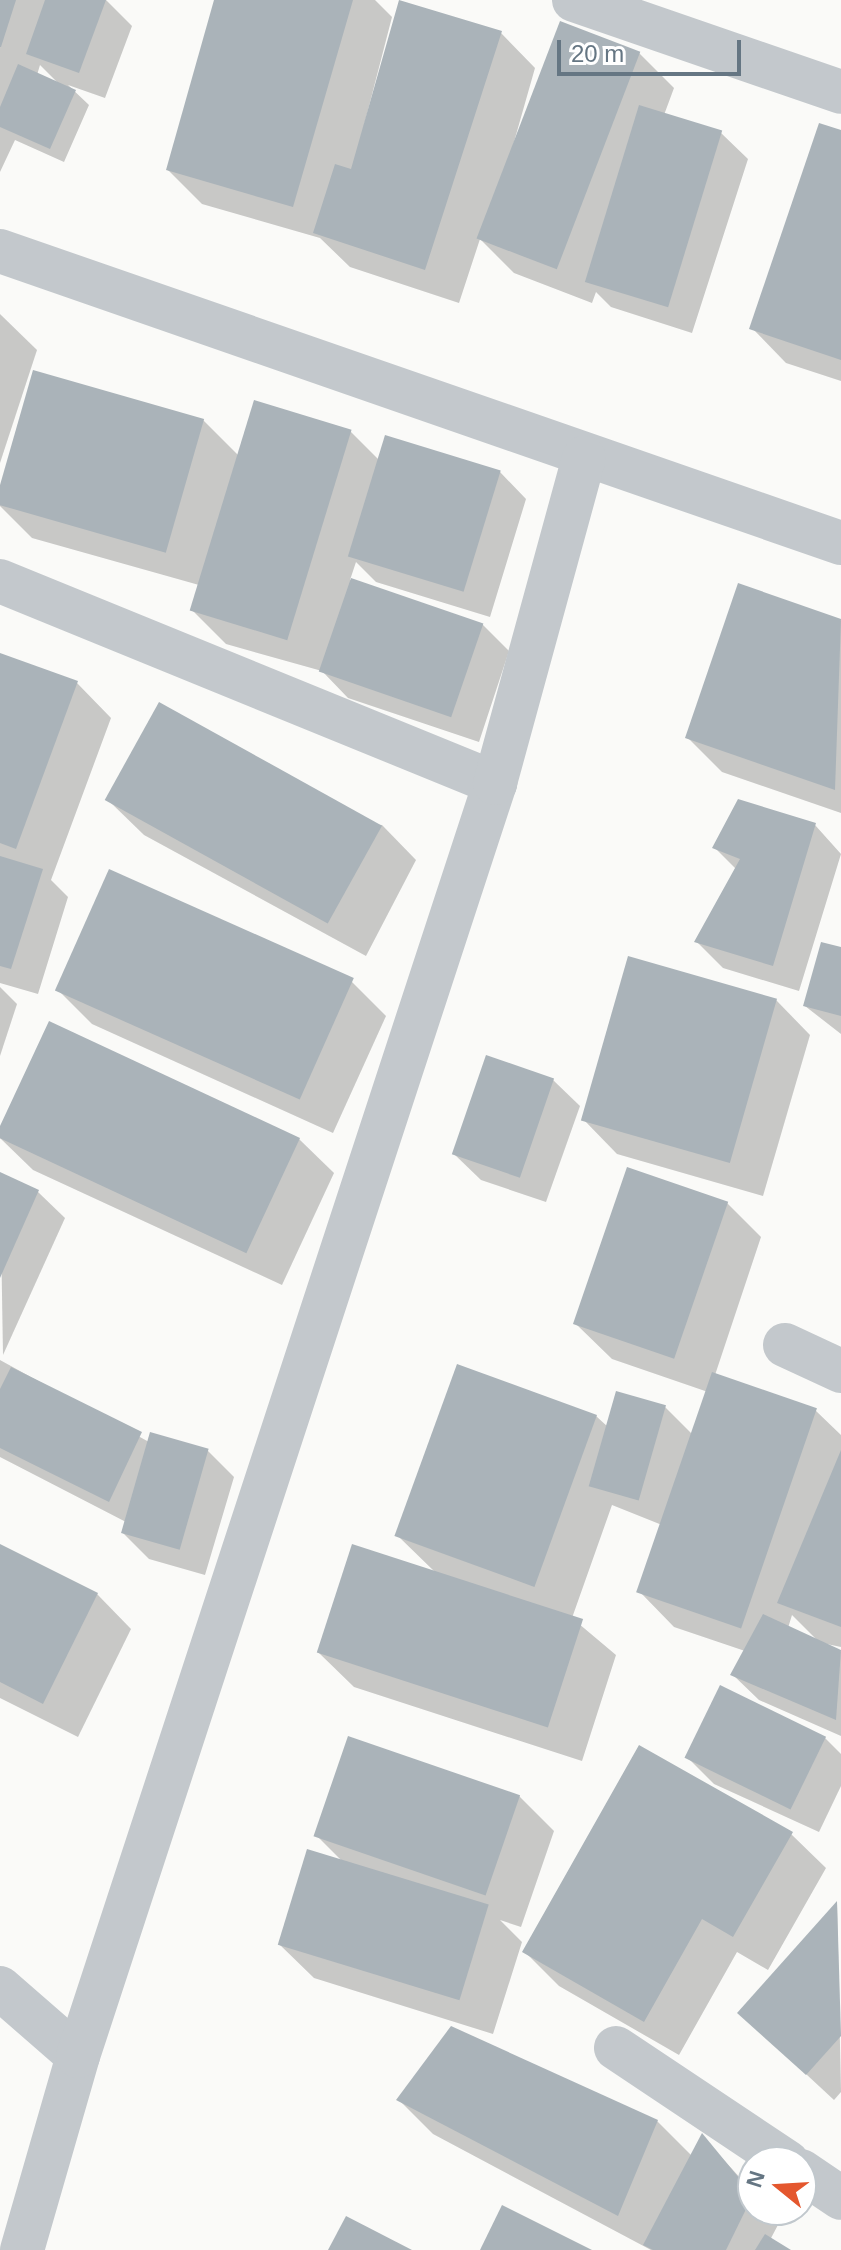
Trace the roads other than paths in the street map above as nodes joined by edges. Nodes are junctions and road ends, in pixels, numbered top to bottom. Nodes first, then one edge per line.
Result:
1 (574, 0) edge
2 (841, 92) edge
3 (0, 251) edge
4 (584, 458) junction
5 (841, 543) edge
6 (0, 581) edge
7 (495, 783) junction
8 (785, 1345) dead end
9 (841, 1371) edge
10 (0, 1988) edge
11 (616, 2048) dead end
12 (78, 2056) junction
13 (763, 2146) edge
14 (817, 2182) edge
15 (841, 2198) edge
16 (22, 2250) edge

1 - 2 street
3 - 4 street
4 - 5 street
4 - 7 street
6 - 7 street
7 - 12 street
8 - 9 street
10 - 12 street
11 - 13 street
12 - 16 street
14 - 15 street

